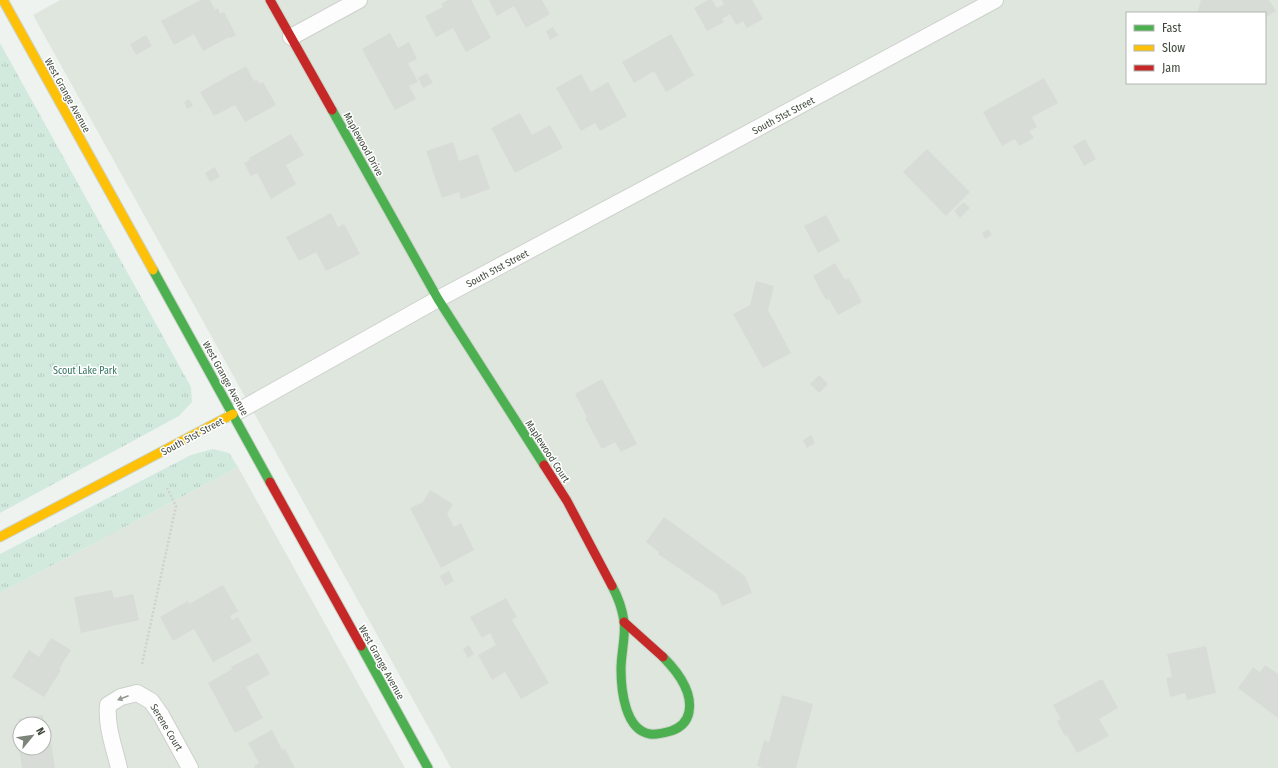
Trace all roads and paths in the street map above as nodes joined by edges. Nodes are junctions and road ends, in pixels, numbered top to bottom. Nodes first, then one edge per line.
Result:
1 (3, 0) edge
2 (270, 0) edge
3 (359, 0) edge
4 (995, 0) edge
5 (291, 37) junction
6 (438, 299) junction
7 (233, 414) junction
8 (167, 488) dead end
9 (0, 537) edge
10 (624, 622) junction
11 (142, 664) dead end
12 (119, 768) edge
13 (190, 768) edge
14 (428, 768) edge

1 - 7 street, West Grange Avenue
2 - 5 street, Maplewood Drive
3 - 5 street
4 - 6 street, South 51st Street
5 - 6 street, Maplewood Drive
6 - 7 street, South 51st Street
6 - 10 street, Maplewood Court
7 - 9 street, South 51st Street
7 - 14 street, West Grange Avenue
8 - 11 path
10 - 10 street, Maplewood Court
13 -> 12 street, Serene Court

